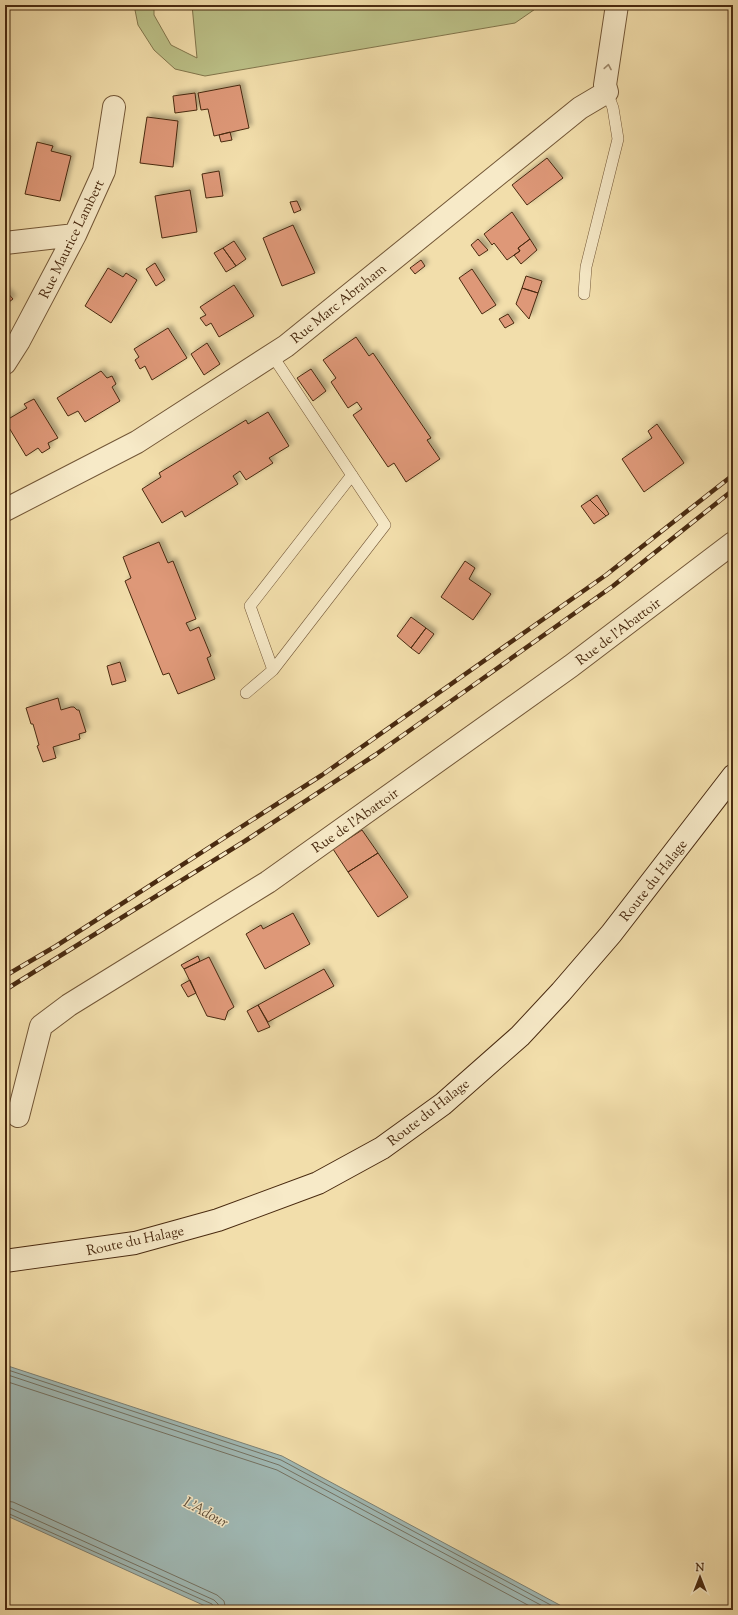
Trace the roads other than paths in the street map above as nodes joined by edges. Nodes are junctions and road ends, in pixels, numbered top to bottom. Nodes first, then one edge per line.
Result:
1 (617, 5) edge
2 (607, 92) junction
3 (114, 106) dead end
4 (75, 235) junction
5 (5, 243) edge
6 (584, 294) dead end
7 (272, 355) junction
8 (5, 363) edge
9 (352, 475) junction
10 (5, 510) edge
11 (733, 543) edge
12 (273, 670) junction
13 (246, 694) dead end
14 (733, 776) edge
15 (18, 1116) dead end
16 (5, 1261) edge

2 -> 1 street
2 - 6 lane
2 - 7 street, Rue Marc Abraham
3 - 4 street, Rue Maurice Lambert
4 - 5 street
4 - 8 street, Rue Maurice Lambert
7 - 9 lane
7 - 10 street, Rue Marc Abraham
9 - 12 lane
9 - 12 lane
11 - 15 street, Rue de l'Abattoir
12 - 13 lane
14 - 16 street, Route du Halage

